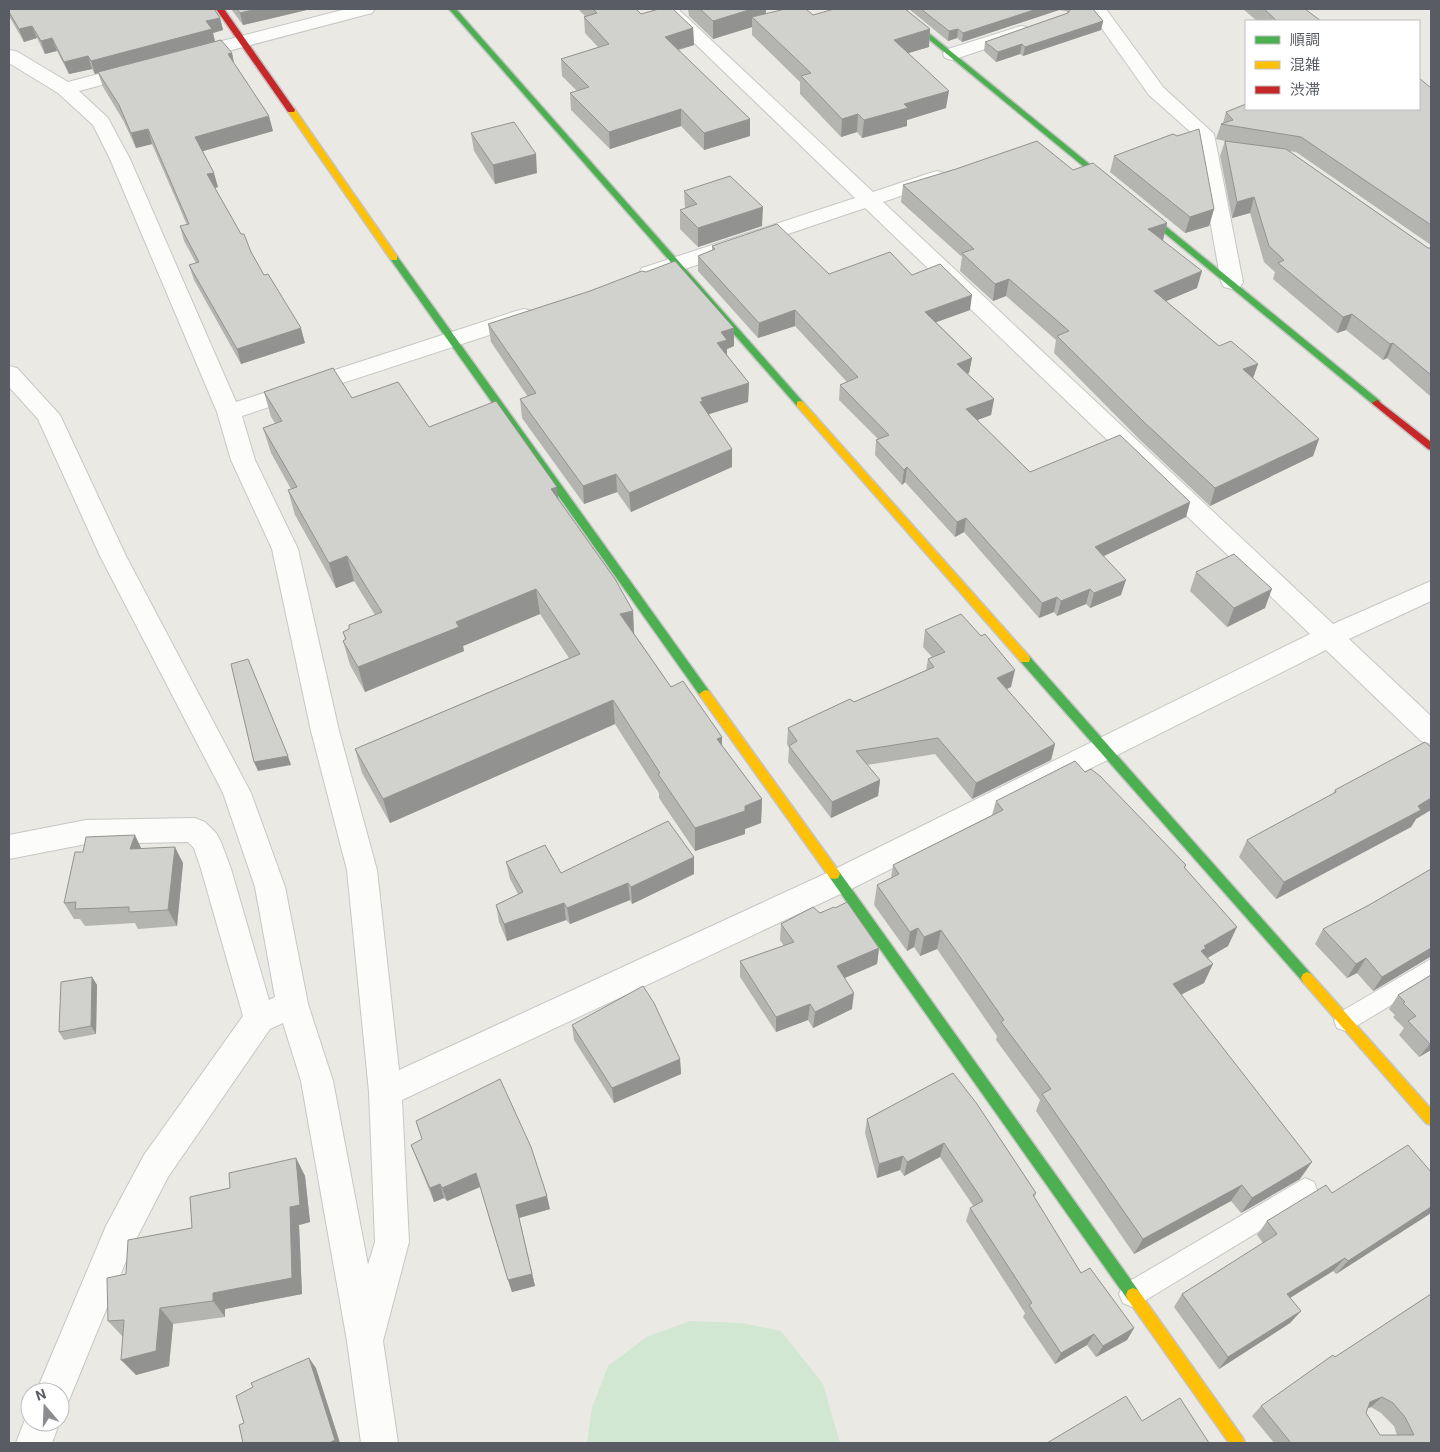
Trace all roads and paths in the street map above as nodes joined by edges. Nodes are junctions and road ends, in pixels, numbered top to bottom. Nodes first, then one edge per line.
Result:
1 (220, 9) edge
2 (366, 9) edge
3 (452, 9) edge
4 (668, 9) edge
5 (895, 9) edge
6 (1097, 9) edge
7 (1033, 27) edge
8 (244, 41) junction
9 (952, 54) junction
10 (9, 55) edge
11 (169, 61) edge
12 (150, 66) edge
13 (65, 89) junction
14 (1053, 137) junction
15 (1025, 146) edge
16 (952, 171) edge
17 (869, 200) junction
18 (676, 264) junction
19 (629, 280) edge
20 (1232, 282) junction
21 (545, 308) edge
22 (451, 340) junction
23 (9, 373) edge
24 (229, 412) junction
25 (1431, 446) edge
26 (1431, 590) edge
27 (1328, 637) junction
28 (1431, 733) edge
29 (1106, 748) junction
30 (9, 847) edge
31 (839, 881) junction
32 (1431, 969) edge
33 (292, 1004) junction
34 (259, 1019) junction
35 (1345, 1021) junction
36 (385, 1092) junction
37 (1431, 1119) edge
38 (1306, 1190) dead end
39 (1132, 1294) junction
40 (365, 1341) junction
41 (58, 1382) edge
42 (380, 1443) edge
43 (1238, 1443) edge

1 - 8 street
2 - 8 street
3 - 18 street
4 - 17 street
5 - 9 street
6 - 20 street
7 - 9 street
8 - 11 street
8 - 22 street
9 - 14 street
10 - 13 street
12 - 13 street
13 - 24 street
14 - 15 street
14 - 20 street
16 - 17 street
17 - 18 street
17 - 27 street
18 - 19 street
18 - 29 street
20 - 25 street
21 - 22 street
22 - 24 street
22 - 31 street
23 - 33 street
24 - 36 street
26 - 27 street
27 - 28 street
27 - 29 street
29 - 31 street
29 - 35 street
30 - 34 street
31 - 36 street
31 - 39 street
32 - 35 lane
33 - 34 street
33 - 40 street
34 - 41 street
35 - 37 street
36 - 40 street
38 - 39 lane
39 - 43 street
40 - 42 street

